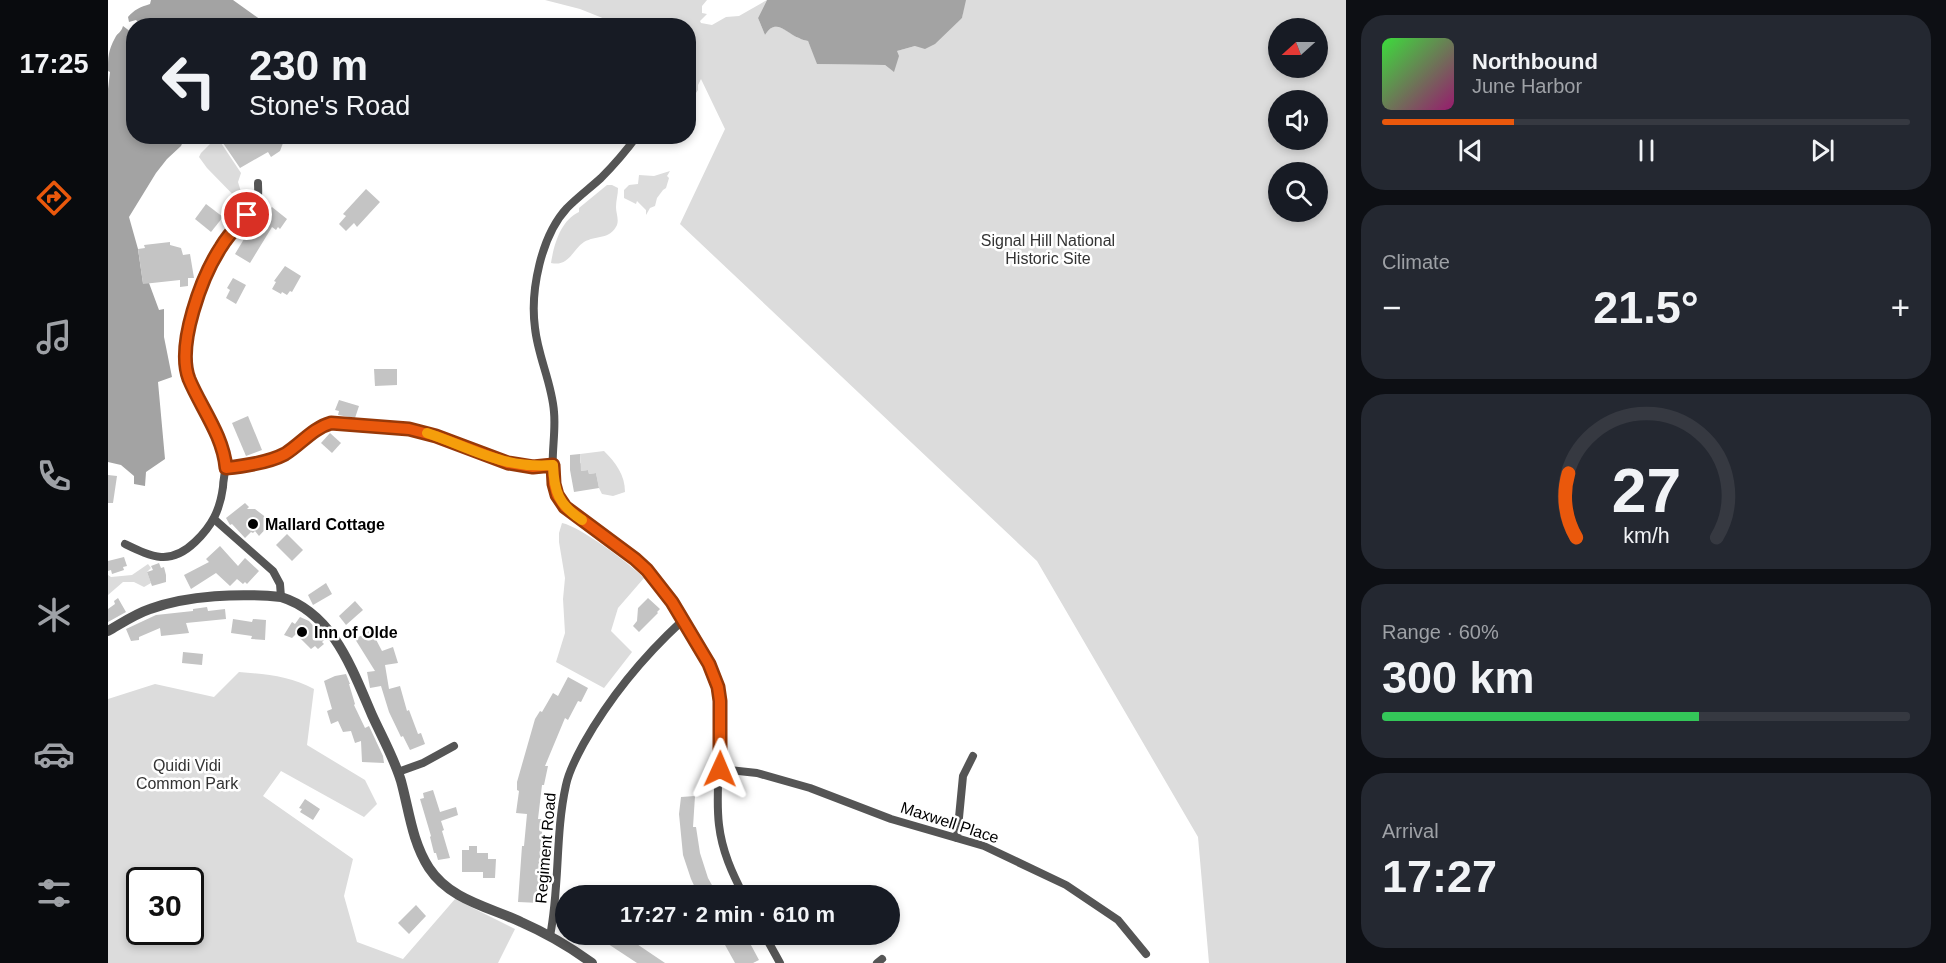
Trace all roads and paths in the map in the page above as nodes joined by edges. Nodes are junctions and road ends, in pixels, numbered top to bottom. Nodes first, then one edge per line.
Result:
1 (630, 144) edge
2 (258, 183) dead end
3 (553, 465) junction
4 (226, 468) junction
5 (214, 519) junction
6 (125, 544) dead end
7 (281, 597) junction
8 (682, 621) junction
9 (108, 631) edge
10 (454, 746) dead end
11 (974, 756) dead end
12 (720, 769) junction
13 (398, 772) junction
14 (957, 838) junction
15 (738, 885) edge
16 (550, 936) junction
17 (770, 945) edge
18 (1146, 954) dead end
19 (592, 963) edge
20 (780, 963) edge

1 - 3 street
2 - 4 street
3 - 4 street
3 - 8 street
4 - 5 street
5 - 6 street
5 - 7 street
7 - 9 street
7 - 13 street
8 - 12 street
8 - 16 street, Regiment Road
10 - 13 street
11 - 14 street
12 - 14 street, Maxwell Place
12 - 15 street
13 - 16 street
14 - 18 street, Maxwell Place
16 - 19 street
17 - 20 street

